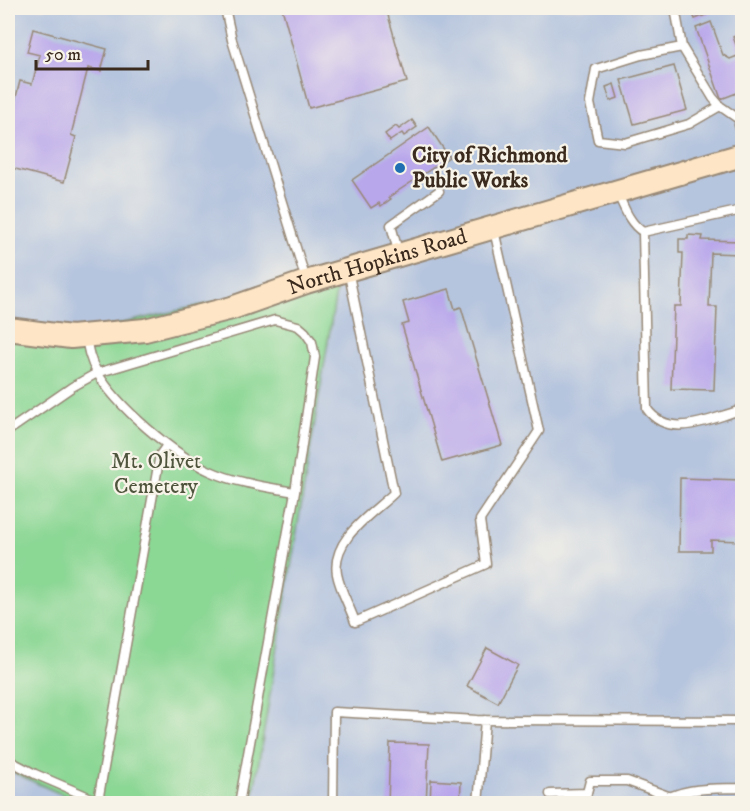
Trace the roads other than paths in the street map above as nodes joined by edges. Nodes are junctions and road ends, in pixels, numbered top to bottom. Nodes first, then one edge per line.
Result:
1 (225, 8) edge
2 (675, 8) edge
3 (682, 47) junction
4 (720, 106) junction
5 (741, 118) edge
6 (742, 135) edge
7 (742, 155) edge
8 (440, 191) dead end
9 (617, 192) junction
10 (742, 210) edge
11 (493, 228) junction
12 (643, 232) junction
13 (399, 255) junction
14 (348, 270) junction
15 (306, 282) junction
16 (8, 329) edge
17 (86, 336) junction
18 (97, 373) junction
19 (742, 407) edge
20 (8, 431) edge
21 (167, 446) junction
22 (295, 492) junction
23 (485, 720) junction
24 (742, 721) edge
25 (8, 760) edge
26 (742, 788) edge
27 (587, 793) junction
28 (550, 794) dead end
29 (668, 796) junction
30 (100, 802) edge
31 (239, 804) edge
32 (333, 804) edge
33 (478, 804) edge
34 (584, 804) edge
35 (657, 804) edge

1 - 15 lane
2 - 3 lane
3 - 4 lane
3 - 4 lane
4 - 5 lane
5 - 6 lane
7 - 9 main road, North Hopkins Road
8 - 13 lane
9 - 11 main road, North Hopkins Road
9 - 12 lane
10 - 12 lane
11 - 13 main road, North Hopkins Road
11 - 14 lane
12 - 19 lane
13 - 14 main road, North Hopkins Road
14 - 15 main road, North Hopkins Road
15 - 17 main road, North Hopkins Road
16 - 17 main road, North Hopkins Road
17 - 18 lane
18 - 20 lane
18 - 21 lane
18 - 22 lane
21 - 22 lane
21 - 30 lane
22 - 31 lane
23 - 24 lane
23 - 32 lane
23 - 33 lane
25 - 30 lane
26 - 29 lane
27 - 28 lane
27 - 29 lane
27 - 34 lane
29 - 35 lane

